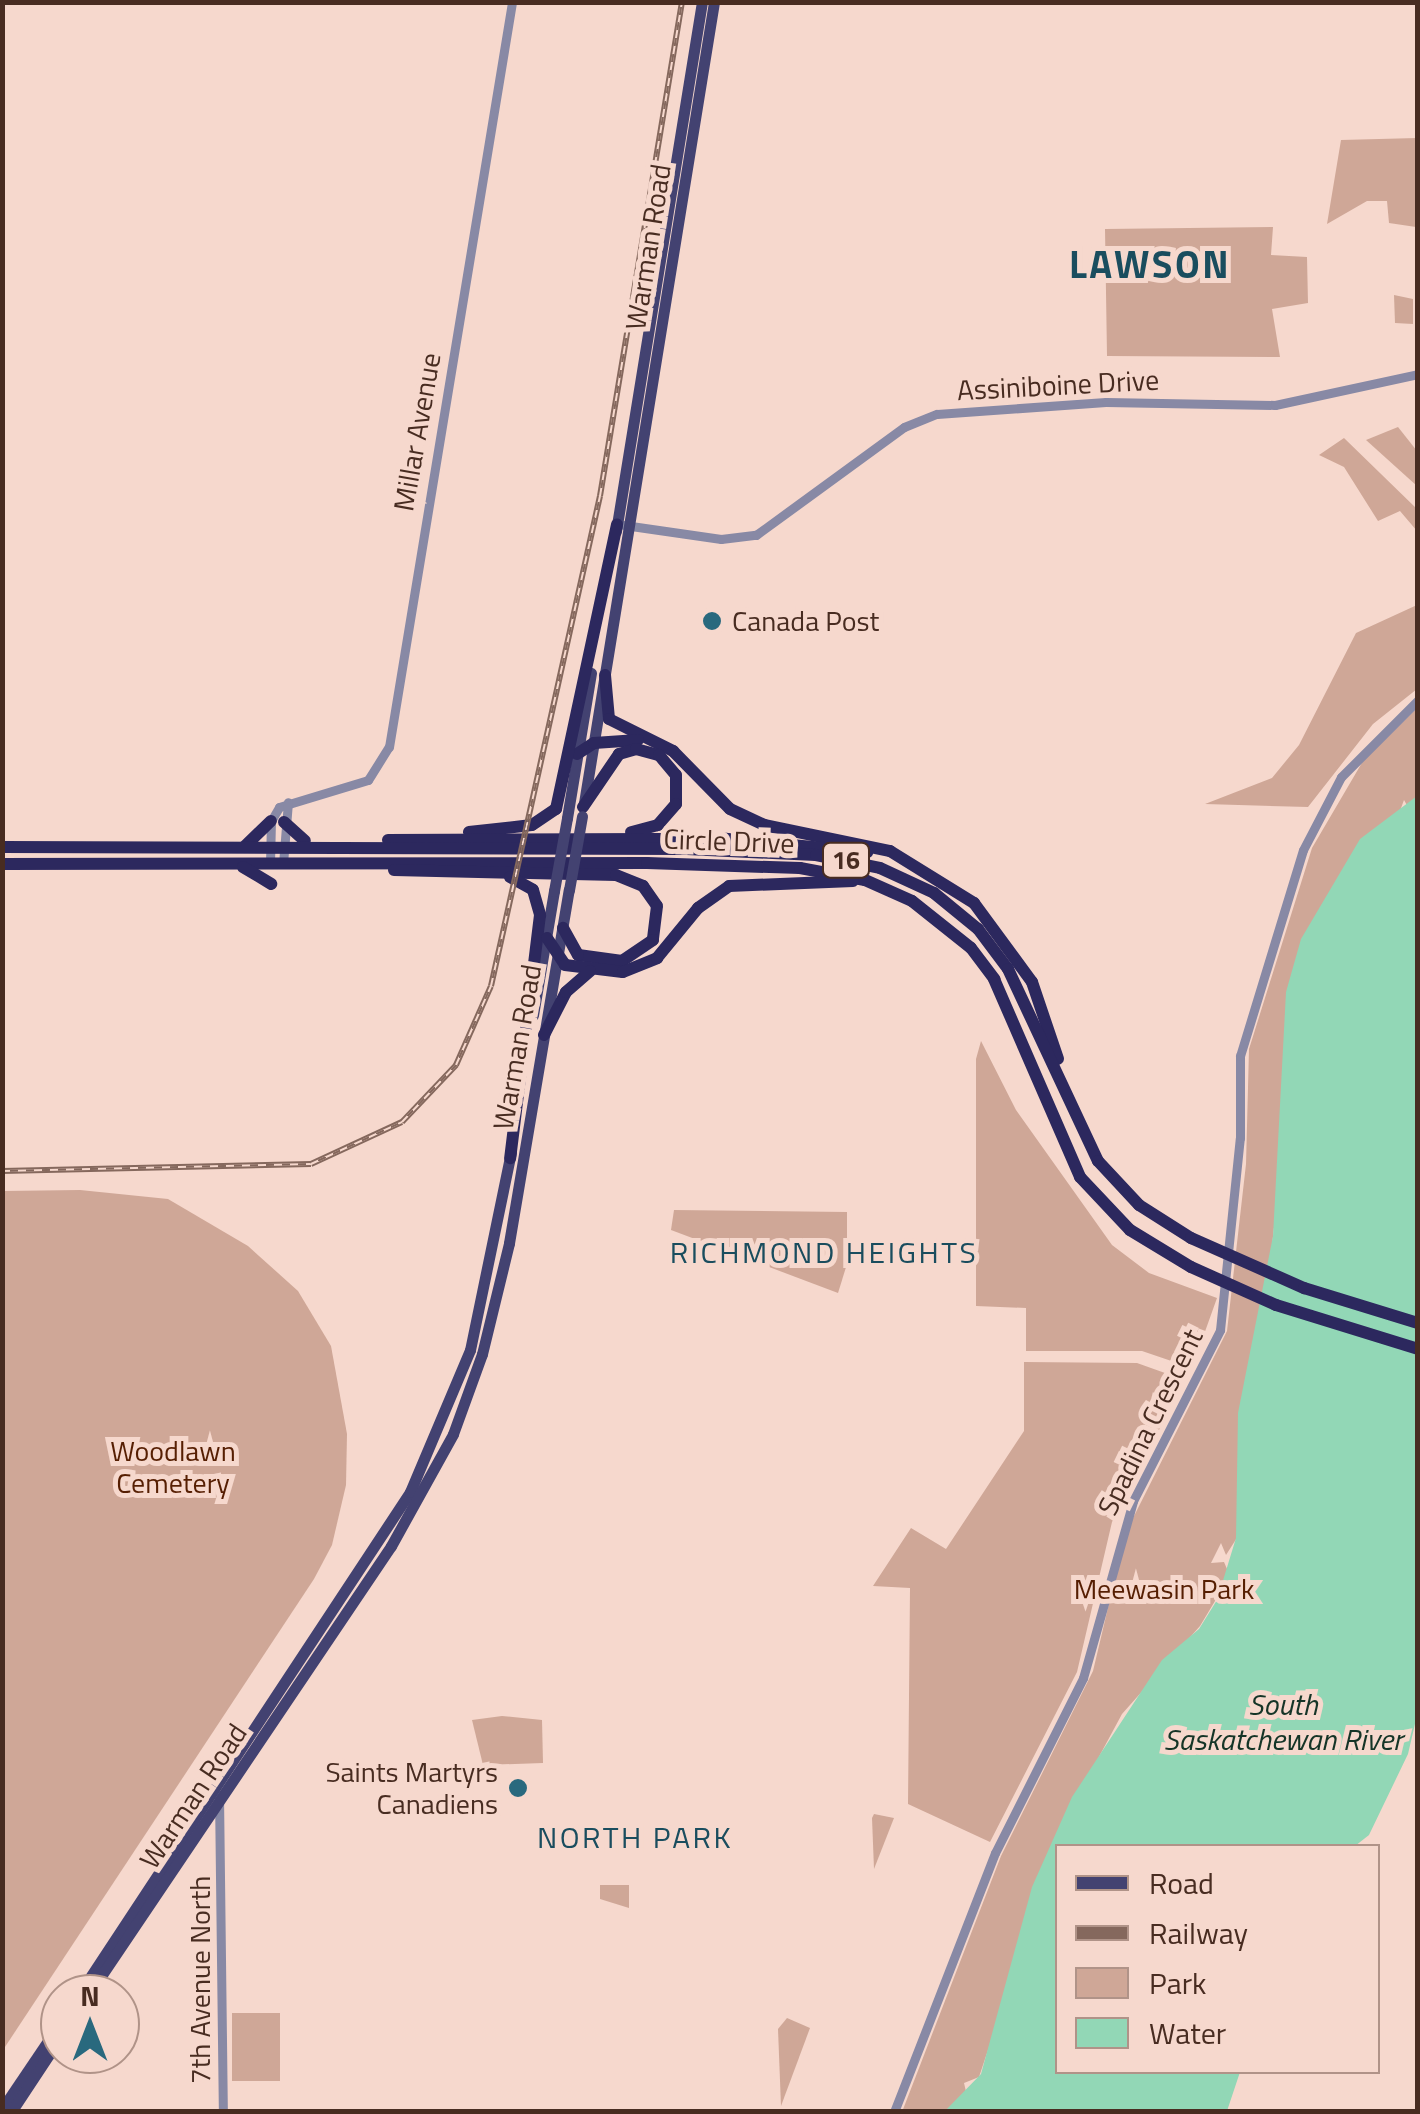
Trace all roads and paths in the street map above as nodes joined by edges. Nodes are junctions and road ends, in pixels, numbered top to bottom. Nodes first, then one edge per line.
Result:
1 (512, 2) edge
2 (702, 2) edge
3 (714, 2) edge
4 (699, 20) junction
5 (697, 103) junction
6 (1418, 374) edge
7 (623, 524) junction
8 (605, 675) junction
9 (1418, 700) edge
10 (655, 742) junction
11 (594, 743) junction
12 (577, 754) junction
13 (583, 812) junction
14 (277, 821) junction
15 (509, 839) junction
16 (372, 840) junction
17 (305, 841) junction
18 (279, 846) junction
19 (2, 847) edge
20 (242, 848) junction
21 (221, 863) junction
22 (2, 864) edge
23 (276, 864) junction
24 (332, 864) junction
25 (483, 873) junction
26 (940, 877) junction
27 (866, 880) junction
28 (270, 884) dead end
29 (563, 928) junction
30 (546, 938) junction
31 (558, 961) junction
32 (597, 971) junction
33 (544, 1035) junction
34 (1075, 1119) junction
35 (510, 1158) junction
36 (1418, 1323) edge
37 (1418, 1350) edge
38 (218, 1795) junction
39 (93, 1974) edge
40 (102, 1974) edge
41 (40, 2052) edge
42 (40, 2068) edge
43 (2, 2109) edge
44 (11, 2112) edge
45 (222, 2112) edge
46 (894, 2112) edge

1 - 14 street, Millar Avenue
2 - 4 main road, Warman Road
3 - 5 main road, Warman Road
4 - 5 main road
4 - 7 main road, Warman Road
5 - 7 main road, Warman Road
6 - 7 street, Assiniboine Drive
7 - 8 main road, Warman Road
7 - 12 main road, Warman Road
7 - 16 highway
8 - 10 highway
8 - 11 main road, Warman Road
9 - 46 street, Spadina Crescent
10 - 11 highway
10 - 26 highway
11 - 12 highway
11 - 13 main road, Warman Road
12 - 30 main road, Warman Road, bridge
13 - 15 highway
13 - 29 main road, Warman Road, bridge
14 - 17 highway
14 - 18 street
14 - 20 highway
15 - 16 highway
15 - 26 highway
16 - 17 highway
17 - 18 highway
18 - 20 highway, Circle Drive / 16
18 - 23 street
18 - 34 highway, Circle Drive / 16
19 - 20 highway, Circle Drive / 16
21 - 22 highway, Circle Drive / 16
21 - 23 highway, Circle Drive / 16
21 - 28 highway
23 - 24 highway, Circle Drive / 16
24 - 25 highway
24 - 27 highway, Circle Drive / 16
25 - 29 highway
25 - 35 highway
26 - 34 highway
27 - 32 highway
27 - 37 highway, Circle Drive / 16, bridge
29 - 31 main road, Warman Road
30 - 31 highway
30 - 35 main road, Warman Road
31 - 32 highway
31 - 33 main road, Warman Road
32 - 33 highway
33 - 38 main road, Warman Road
34 - 36 highway, Circle Drive / 16, bridge
35 - 38 main road, Warman Road
38 - 39 main road, Warman Road
38 - 40 main road, Warman Road
38 - 45 street, 7th Avenue North
41 - 43 main road
42 - 44 main road

